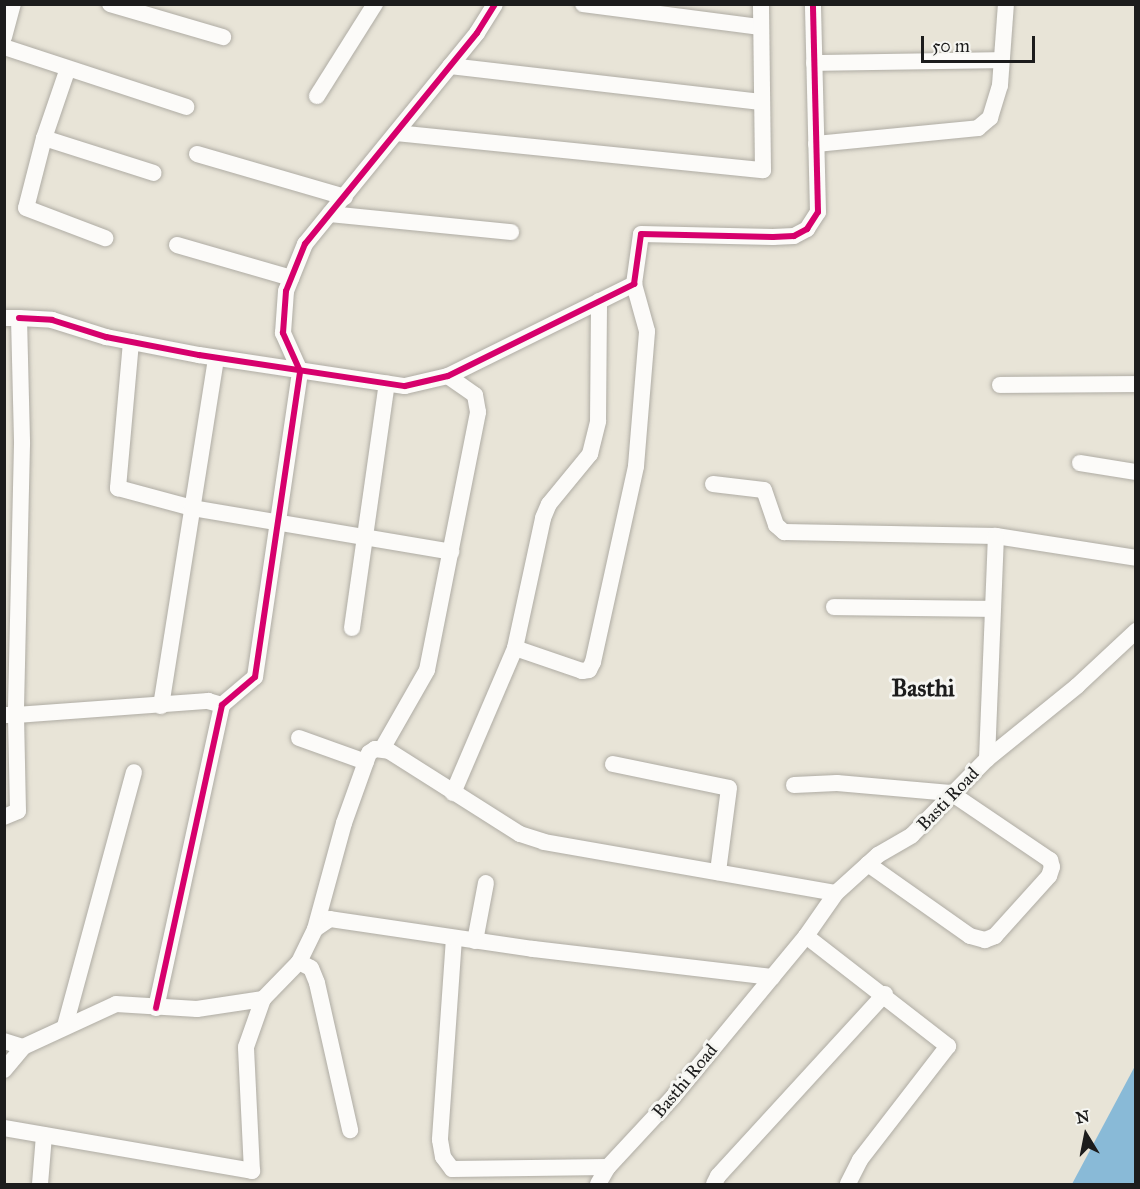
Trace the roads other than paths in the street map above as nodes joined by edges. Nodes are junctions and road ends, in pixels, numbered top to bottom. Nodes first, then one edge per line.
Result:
1 (13, 4) edge
2 (110, 4) edge
3 (375, 4) edge
4 (495, 4) edge
5 (583, 4) edge
6 (761, 4) edge
7 (813, 4) edge
8 (1006, 4) edge
9 (761, 27) junction
10 (4, 37) edge
11 (223, 38) dead end
12 (4, 47) edge
13 (1001, 60) junction
14 (814, 63) junction
15 (450, 66) junction
16 (67, 71) junction
17 (317, 96) dead end
18 (761, 102) junction
19 (186, 107) dead end
20 (396, 133) junction
21 (44, 138) junction
22 (816, 144) junction
23 (197, 154) dead end
24 (154, 173) dead end
25 (345, 197) junction
26 (330, 214) junction
27 (511, 232) dead end
28 (105, 238) dead end
29 (177, 245) dead end
30 (291, 278) junction
31 (634, 284) junction
32 (599, 301) junction
33 (12, 318) edge
34 (131, 342) junction
35 (216, 358) junction
36 (300, 371) junction
37 (448, 376) junction
38 (387, 383) junction
39 (1136, 384) edge
40 (1000, 385) dead end
41 (1080, 463) dead end
42 (1136, 472) edge
43 (713, 484) dead end
44 (192, 508) junction
45 (280, 523) junction
46 (367, 536) junction
47 (996, 536) junction
48 (451, 552) junction
49 (1136, 558) edge
50 (12, 562) edge
51 (834, 607) dead end
52 (991, 609) junction
53 (352, 628) dead end
54 (1136, 631) edge
55 (515, 648) junction
56 (222, 705) junction
57 (160, 706) junction
58 (10, 715) edge
59 (299, 738) dead end
60 (382, 749) junction
61 (987, 759) junction
62 (366, 762) junction
63 (613, 764) dead end
64 (134, 772) dead end
65 (794, 785) dead end
66 (453, 793) junction
67 (951, 794) junction
68 (4, 817) edge
69 (867, 864) junction
70 (718, 872) junction
71 (486, 883) dead end
72 (836, 893) junction
73 (315, 929) junction
74 (806, 936) junction
75 (454, 938) junction
76 (474, 941) junction
77 (299, 962) junction
78 (772, 976) junction
79 (885, 994) junction
80 (263, 999) junction
81 (156, 1008) junction
82 (65, 1026) junction
83 (4, 1041) edge
84 (23, 1047) junction
85 (4, 1070) edge
86 (4, 1128) edge
87 (350, 1130) dead end
88 (44, 1135) junction
89 (608, 1167) junction
90 (251, 1178) edge
91 (40, 1185) edge
92 (598, 1185) edge
93 (714, 1185) edge
94 (849, 1185) edge

1 - 10 street
2 - 11 street
3 - 17 street
4 - 15 street
5 - 9 street
6 - 9 street
7 - 14 street
8 - 13 street
9 - 18 street
12 - 16 street
13 - 14 street
13 - 22 street
14 - 22 street
15 - 18 street
15 - 20 street
16 - 19 street
16 - 21 street
18 - 20 street
20 - 25 street
21 - 24 street
21 - 28 street
22 - 31 street
23 - 25 street
25 - 26 street
26 - 27 street
26 - 30 street
29 - 30 street
30 - 36 street
31 - 32 street
31 - 55 street
32 - 37 street
32 - 55 street
33 - 34 street
33 - 50 street
34 - 35 street
34 - 44 street
35 - 36 street
35 - 44 street
36 - 38 street
36 - 45 street
37 - 38 street
37 - 48 street
38 - 46 street
39 - 40 street
41 - 42 street
43 - 47 street
44 - 45 street
44 - 57 street
45 - 46 street
45 - 56 street
46 - 48 street
46 - 53 street
47 - 49 street
47 - 52 street
48 - 60 street
50 - 58 street
51 - 52 street
52 - 61 street
54 - 61 street, Basti Road
55 - 66 street
56 - 57 street
56 - 81 street
57 - 58 street
58 - 68 street
59 - 62 street
60 - 62 street
60 - 66 street
61 - 67 street, Basti Road
62 - 73 street
63 - 70 street
64 - 82 street
65 - 67 street
66 - 70 street
67 - 69 street, Basti Road
67 - 69 street
69 - 72 street, Basti Road
70 - 72 street
71 - 76 street
72 - 74 street, Basti Road
73 - 75 street
73 - 77 street
74 - 78 street, Basti Road
74 - 79 street
75 - 76 street
75 - 89 street
76 - 78 street
77 - 80 street
77 - 87 street
78 - 89 street, Basthi Road
79 - 93 street
79 - 94 street
80 - 81 street
80 - 90 street
81 - 82 street
82 - 84 street
83 - 84 street
84 - 85 street
86 - 88 street
88 - 90 street
88 - 91 street
89 - 92 street, Basthi Road

